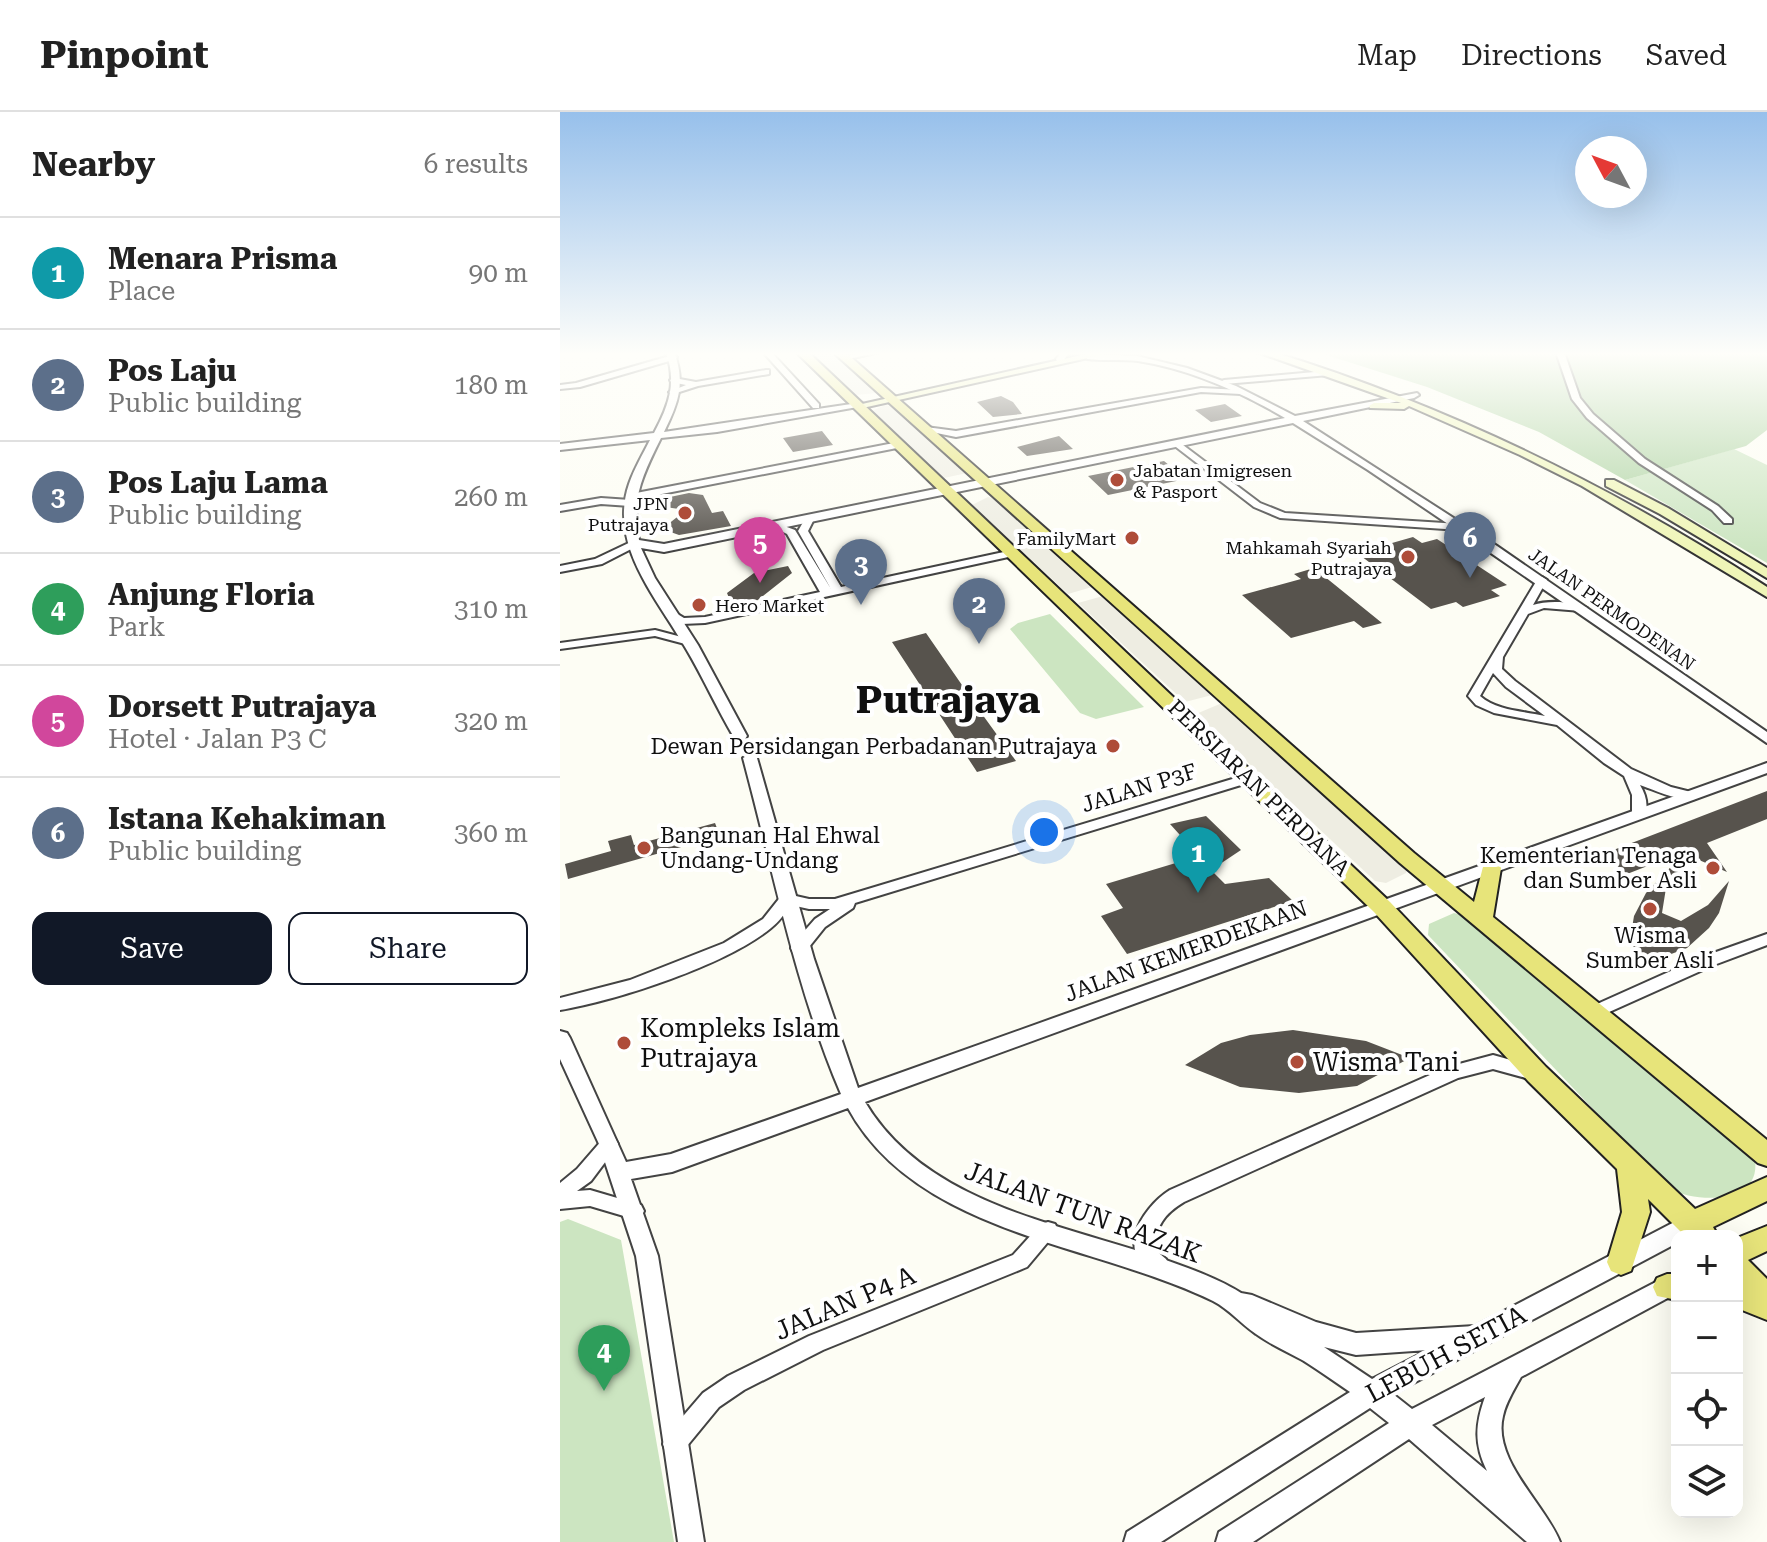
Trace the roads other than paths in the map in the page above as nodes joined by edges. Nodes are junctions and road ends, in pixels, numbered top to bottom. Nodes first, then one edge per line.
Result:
1 (664, 419) edge
2 (740, 419) edge
3 (753, 419) edge
4 (871, 419) edge
5 (913, 419) edge
6 (1041, 419) edge
7 (1289, 419) edge
8 (1311, 419) edge
9 (1454, 419) edge
10 (1461, 419) edge
11 (1593, 419) edge
12 (1295, 422) junction
13 (926, 430) junction
14 (660, 432) junction
15 (956, 434) junction
16 (560, 440) edge
17 (899, 445) junction
18 (1179, 445) junction
19 (560, 447) edge
20 (947, 448) junction
21 (636, 481) junction
22 (987, 483) junction
23 (666, 488) junction
24 (948, 490) junction
25 (630, 500) junction
26 (560, 508) edge
27 (1433, 510) junction
28 (809, 519) junction
29 (1728, 521) dead end
30 (1413, 525) junction
31 (776, 526) junction
32 (1460, 527) junction
33 (635, 543) junction
34 (664, 548) junction
35 (1013, 553) junction
36 (640, 564) junction
37 (560, 569) edge
38 (1767, 574) edge
39 (1542, 580) junction
40 (832, 591) junction
41 (1767, 593) edge
42 (1581, 608) junction
43 (1522, 612) junction
44 (670, 614) junction
45 (718, 617) junction
46 (688, 640) junction
47 (560, 646) edge
48 (1497, 657) junction
49 (1477, 689) junction
50 (1518, 691) junction
51 (1505, 710) junction
52 (1564, 727) junction
53 (740, 736) tunnel mouth
54 (1767, 739) edge
55 (750, 758) tunnel mouth
56 (1767, 768) edge
57 (1630, 777) junction
58 (1249, 778) junction
59 (1690, 796) junction
60 (1639, 814) junction
61 (1491, 868) junction
62 (1439, 885) junction
63 (859, 897) junction
64 (787, 899) junction
65 (1382, 907) junction
66 (1481, 921) junction
67 (1767, 939) edge
68 (799, 948) junction
69 (560, 1004) edge
70 (1592, 1013) junction
71 (560, 1038) edge
72 (1537, 1074) junction
73 (852, 1096) junction
74 (609, 1144) junction
75 (1767, 1155) edge
76 (1630, 1164) junction
77 (619, 1172) junction
78 (1767, 1188) edge
79 (560, 1194) edge
80 (560, 1201) edge
81 (634, 1211) junction
82 (1048, 1230) junction
83 (1698, 1230) edge
84 (1767, 1238) edge
85 (1671, 1241) edge
86 (1743, 1248) edge
87 (1621, 1262) junction
88 (1169, 1273) junction
89 (1743, 1274) edge
90 (1671, 1287) edge
91 (1224, 1295) junction
92 (1743, 1297) edge
93 (1767, 1298) edge
94 (1767, 1307) edge
95 (1478, 1336) junction
96 (1514, 1367) junction
97 (1371, 1393) junction
98 (1411, 1423) junction
99 (674, 1444) junction
100 (691, 1542) edge
101 (1137, 1542) edge
102 (1229, 1542) edge
103 (1548, 1542) edge

1 - 14 street
2 - 14 street
3 - 14 street
4 - 17 main road, PERSIARAN PERDANA
5 - 13 main road, PERSIARAN PERDANA
6 - 15 street
7 - 12 street, JALAN PERMODENAN
8 - 12 street
9 - 41 main road
10 - 38 main road
11 - 29 street
12 - 18 street
12 - 27 street, JALAN PERMODENAN
13 - 15 street
13 - 20 main road, PERSIARAN PERDANA
14 - 16 street
14 - 19 street
14 - 21 street
15 - 20 street
17 - 23 street
17 - 24 main road, PERSIARAN PERDANA
18 - 22 street
18 - 30 street
20 - 22 main road, PERSIARAN PERDANA
21 - 23 street
21 - 25 street
22 - 24 street
22 - 62 main road, PERSIARAN PERDANA
23 - 25 street
24 - 28 street
24 - 35 main road, PERSIARAN PERDANA
25 - 26 street
25 - 33 street
27 - 30 street
27 - 32 street, JALAN PERMODENAN
28 - 31 street
28 - 40 street
30 - 32 street
31 - 34 street
31 - 40 street
32 - 39 street, JALAN PERMODENAN
33 - 34 street
33 - 36 street
33 - 37 street
34 - 36 street
35 - 40 street
35 - 58 main road, PERSIARAN PERDANA
36 - 44 street
39 - 42 street, JALAN PERMODENAN
39 - 43 street
40 - 45 street
42 - 43 street
42 - 54 street, JALAN PERMODENAN
43 - 48 street
44 - 45 street
44 - 46 street
45 - 46 street
46 - 47 street
46 - 53 street
48 - 49 street
48 - 50 street
49 - 50 street
49 - 51 street
50 - 51 street
50 - 52 street
51 - 52 street
52 - 57 street
55 - 64 street, JALAN TUN RAZAK
56 - 59 street, JALAN KEMERDEKAAN
57 - 59 street
57 - 60 street
58 - 63 street, JALAN P3F
58 - 65 main road, PERSIARAN PERDANA
59 - 60 street, JALAN KEMERDEKAAN
60 - 61 street, JALAN KEMERDEKAAN
61 - 62 street, JALAN KEMERDEKAAN
61 - 66 main road
62 - 65 street, JALAN KEMERDEKAAN
62 - 66 main road, PERSIARAN PERDANA
63 - 64 street, JALAN P3F
63 - 68 street, JALAN P3F
64 - 68 street, JALAN TUN RAZAK
64 - 69 street
65 - 72 main road, PERSIARAN PERDANA
65 - 73 street, JALAN KEMERDEKAAN
66 - 70 main road, PERSIARAN PERDANA
67 - 70 street
68 - 73 street, JALAN TUN RAZAK
70 - 75 main road, PERSIARAN PERDANA
71 - 74 street
72 - 76 main road, PERSIARAN PERDANA
72 - 88 street
73 - 77 street, JALAN KEMERDEKAAN
73 - 82 street, JALAN TUN RAZAK
74 - 77 street
74 - 79 street
76 - 83 main road, PERSIARAN PERDANA
76 - 87 main road
77 - 81 street
78 - 83 main road, LEBUH SETIA
80 - 81 street
81 - 99 street
82 - 88 street, JALAN TUN RAZAK
82 - 99 street, JALAN P4 A
84 - 86 main road
85 - 87 street, LEBUH SETIA
87 - 95 street, LEBUH SETIA
88 - 91 street, JALAN TUN RAZAK
89 - 93 main road
90 - 96 street, LEBUH SETIA
91 - 95 street
91 - 97 street, JALAN TUN RAZAK
92 - 94 main road
95 - 97 street, LEBUH SETIA
96 - 98 street, LEBUH SETIA
96 - 103 street
97 - 98 street, JALAN TUN RAZAK
97 - 101 street, LEBUH SETIA
98 - 102 street, LEBUH SETIA
98 - 103 street, JALAN TUN RAZAK
99 - 100 street

